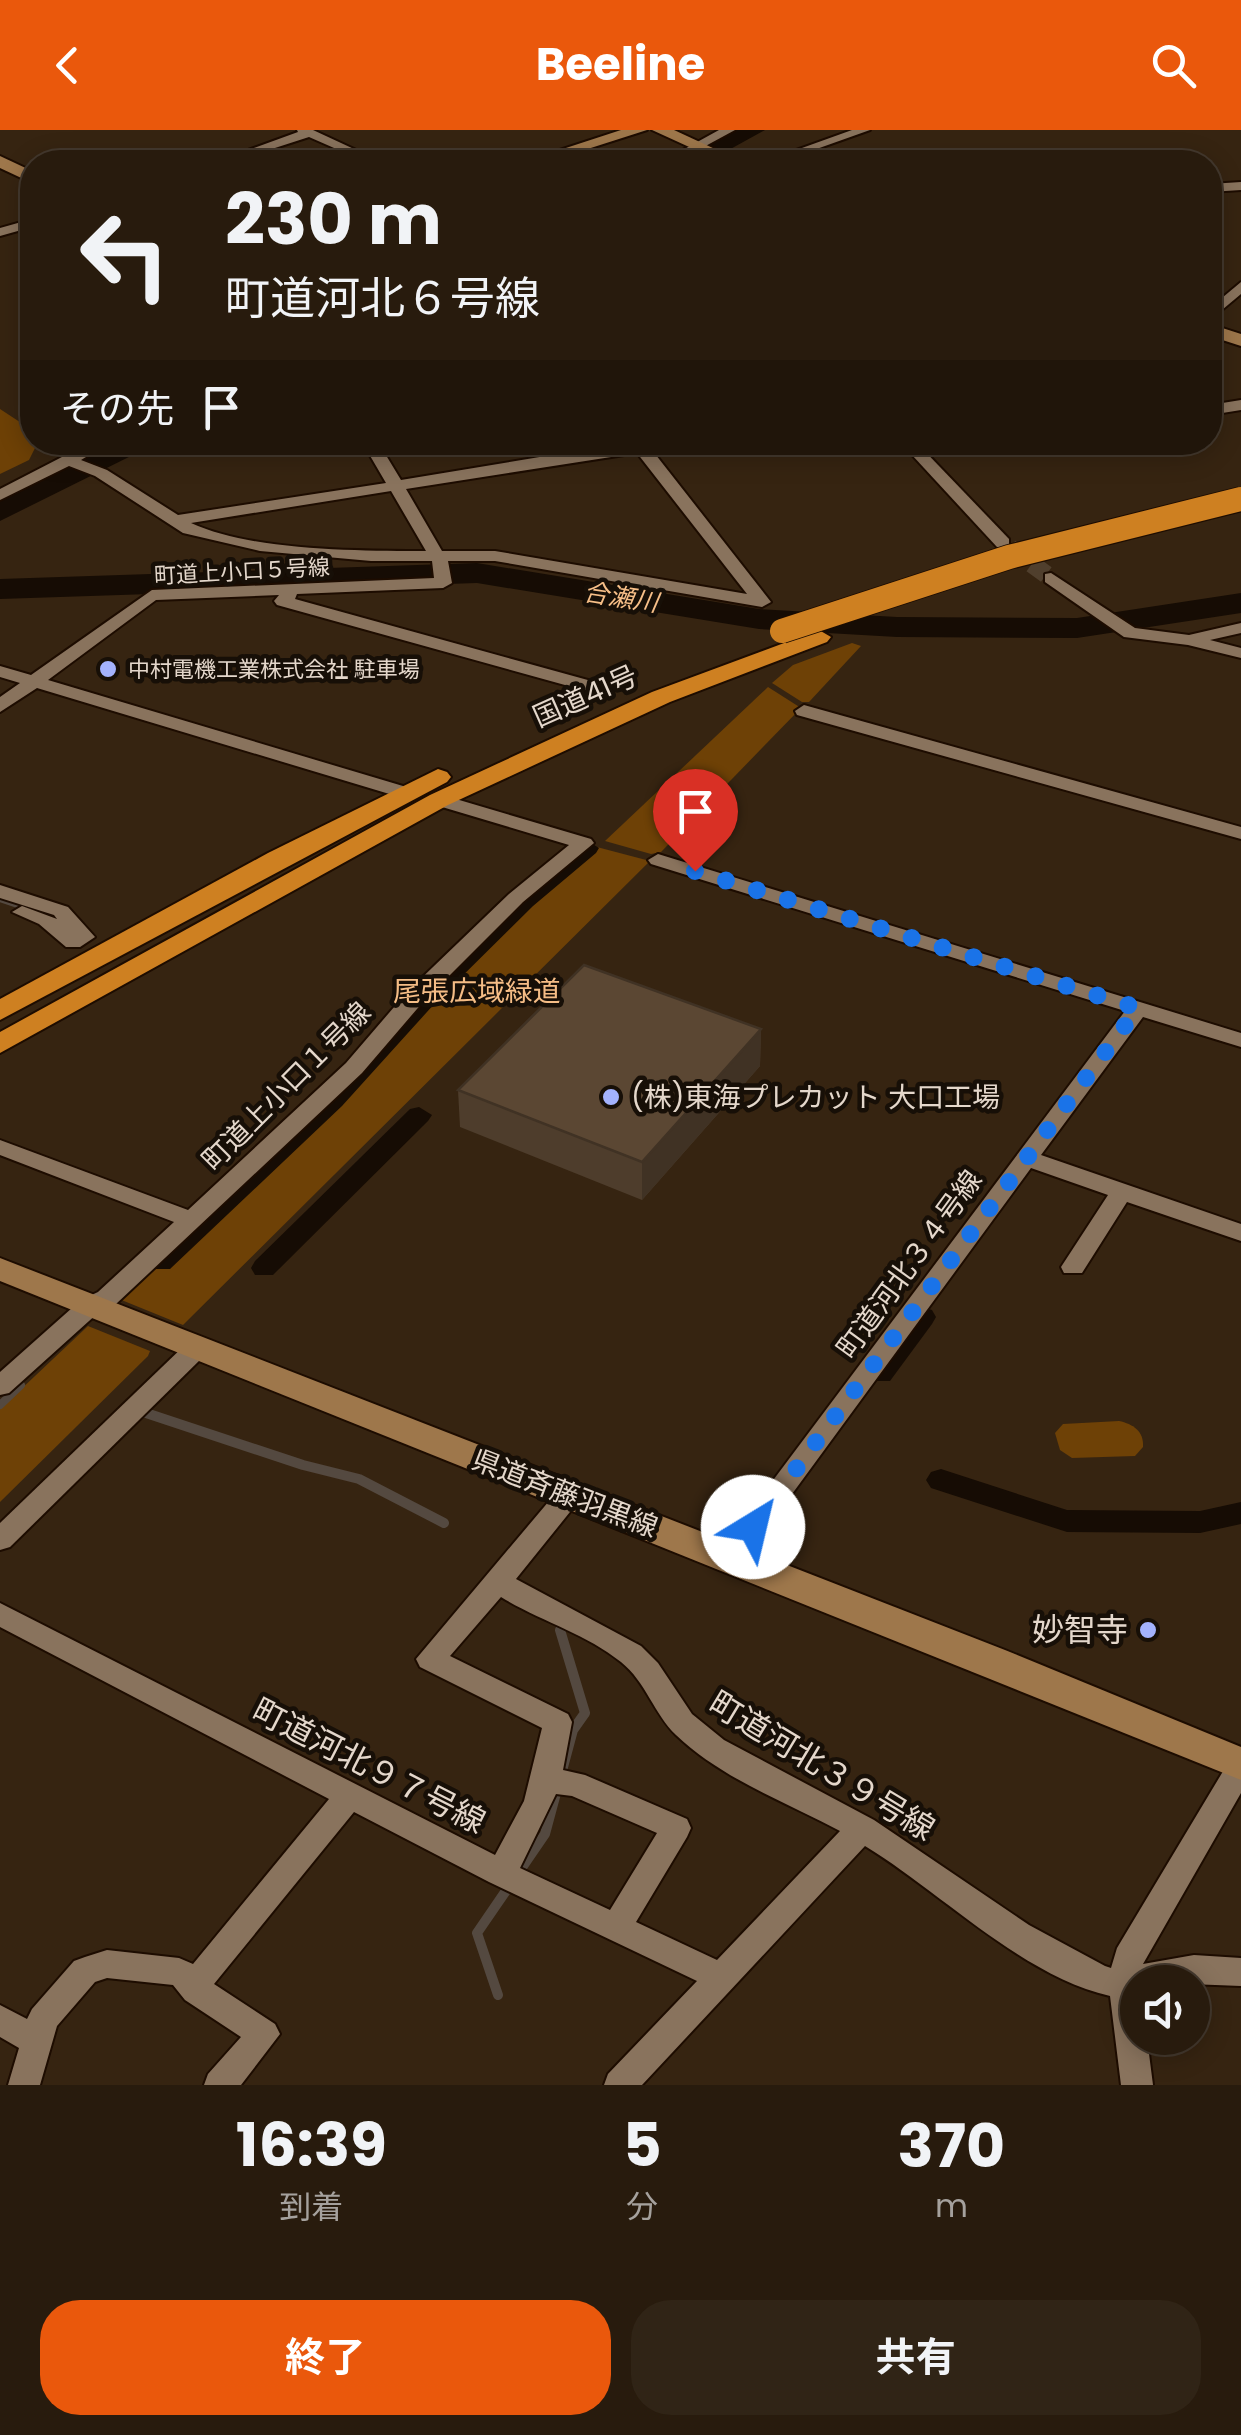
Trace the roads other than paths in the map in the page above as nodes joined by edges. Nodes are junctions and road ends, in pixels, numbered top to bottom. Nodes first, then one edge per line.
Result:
1 (639, 130) edge
2 (729, 130) edge
3 (864, 130) edge
4 (306, 131) edge
5 (669, 131) edge
6 (699, 147) junction
7 (254, 150) edge
8 (349, 150) edge
9 (572, 150) edge
10 (693, 150) edge
11 (705, 150) edge
12 (805, 150) edge
13 (1241, 286) edge
14 (1222, 304) edge
15 (83, 455) edge
16 (378, 455) edge
17 (579, 455) edge
18 (647, 455) edge
19 (919, 455) edge
20 (71, 462) junction
21 (398, 485) junction
22 (0, 495) edge
23 (1241, 499) edge
24 (1241, 514) edge
25 (178, 520) junction
26 (1003, 542) tunnel mouth
27 (440, 567) junction
28 (1051, 578) tunnel mouth
29 (291, 592) junction
30 (1241, 628) edge
31 (1188, 640) junction
32 (1241, 653) edge
33 (0, 671) edge
34 (33, 681) junction
35 (585, 685) dead end
36 (0, 706) edge
37 (804, 711) dead end
38 (406, 793) junction
39 (439, 800) junction
40 (1241, 832) edge
41 (658, 860) dead end
42 (0, 891) edge
43 (0, 904) edge
44 (1138, 1008) junction
45 (0, 1012) edge
46 (1241, 1040) edge
47 (0, 1044) edge
48 (0, 1147) edge
49 (1024, 1158) junction
50 (1122, 1191) junction
51 (192, 1220) junction
52 (1241, 1232) edge
53 (1073, 1267) dead end
54 (0, 1269) edge
55 (90, 1306) junction
56 (196, 1349) junction
57 (0, 1386) edge
58 (569, 1494) junction
59 (0, 1540) edge
60 (730, 1558) junction
61 (498, 1581) junction
62 (0, 1614) edge
63 (1241, 1766) edge
64 (548, 1780) junction
65 (350, 1795) junction
66 (862, 1829) junction
67 (500, 1873) junction
68 (616, 1928) junction
69 (1127, 1965) edge
70 (1210, 1968) edge
71 (1241, 1972) edge
72 (720, 1977) junction
73 (1120, 1982) edge
74 (196, 1983) junction
75 (0, 2020) edge
76 (37, 2042) junction
77 (1133, 2055) edge
78 (24, 2085) edge
79 (220, 2085) edge
80 (620, 2085) edge
81 (1137, 2085) edge

1 - 9 main road
2 - 6 street
3 - 12 street
4 - 7 street
4 - 8 street
5 - 6 main road
6 - 10 street
6 - 11 main road
13 - 14 street
15 - 20 street
16 - 21 street
17 - 21 street
18 - 27 street
19 - 26 street
20 - 22 street
20 - 25 street
21 - 25 street
21 - 27 street
23 - 38 highway, 国道41号, bridge
24 - 39 highway, 国道41号
25 - 27 street
27 - 29 street, 町道上小口５号線
28 - 31 street
29 - 34 street, 町道上小口５号線
29 - 35 street
30 - 31 street
31 - 32 street
33 - 34 street
34 - 36 street, 町道上小口５号線
34 - 38 street
37 - 40 street
38 - 45 highway, 国道41号
39 - 47 highway, 国道41号
39 - 51 street, 町道上小口１号線
41 - 44 street
42 - 43 street
44 - 46 street
44 - 49 street, 町道河北３４号線
48 - 51 street
49 - 50 street
49 - 60 street, 町道河北３４号線
50 - 52 street
50 - 53 street
51 - 55 street, 町道上小口１号線
54 - 55 main road, 県道斉藤羽黒線
55 - 56 main road, 県道斉藤羽黒線
55 - 57 street, 町道上小口１号線
56 - 58 main road, 県道斉藤羽黒線
56 - 59 street
58 - 60 main road, 県道斉藤羽黒線
58 - 61 street
60 - 63 main road, 県道斉藤羽黒線
61 - 64 street, 町道河北９７号線
61 - 66 street, 町道河北３９号線
62 - 65 street, 町道河北９７号線
63 - 69 street
64 - 67 street, 町道河北９７号線
64 - 68 street
65 - 67 street, 町道河北９７号線
65 - 74 street
66 - 72 street
66 - 73 street, 町道河北３９号線
67 - 68 street
68 - 72 street
70 - 71 street
72 - 80 street
74 - 76 street
74 - 79 street
75 - 76 street
76 - 78 street
77 - 81 street

